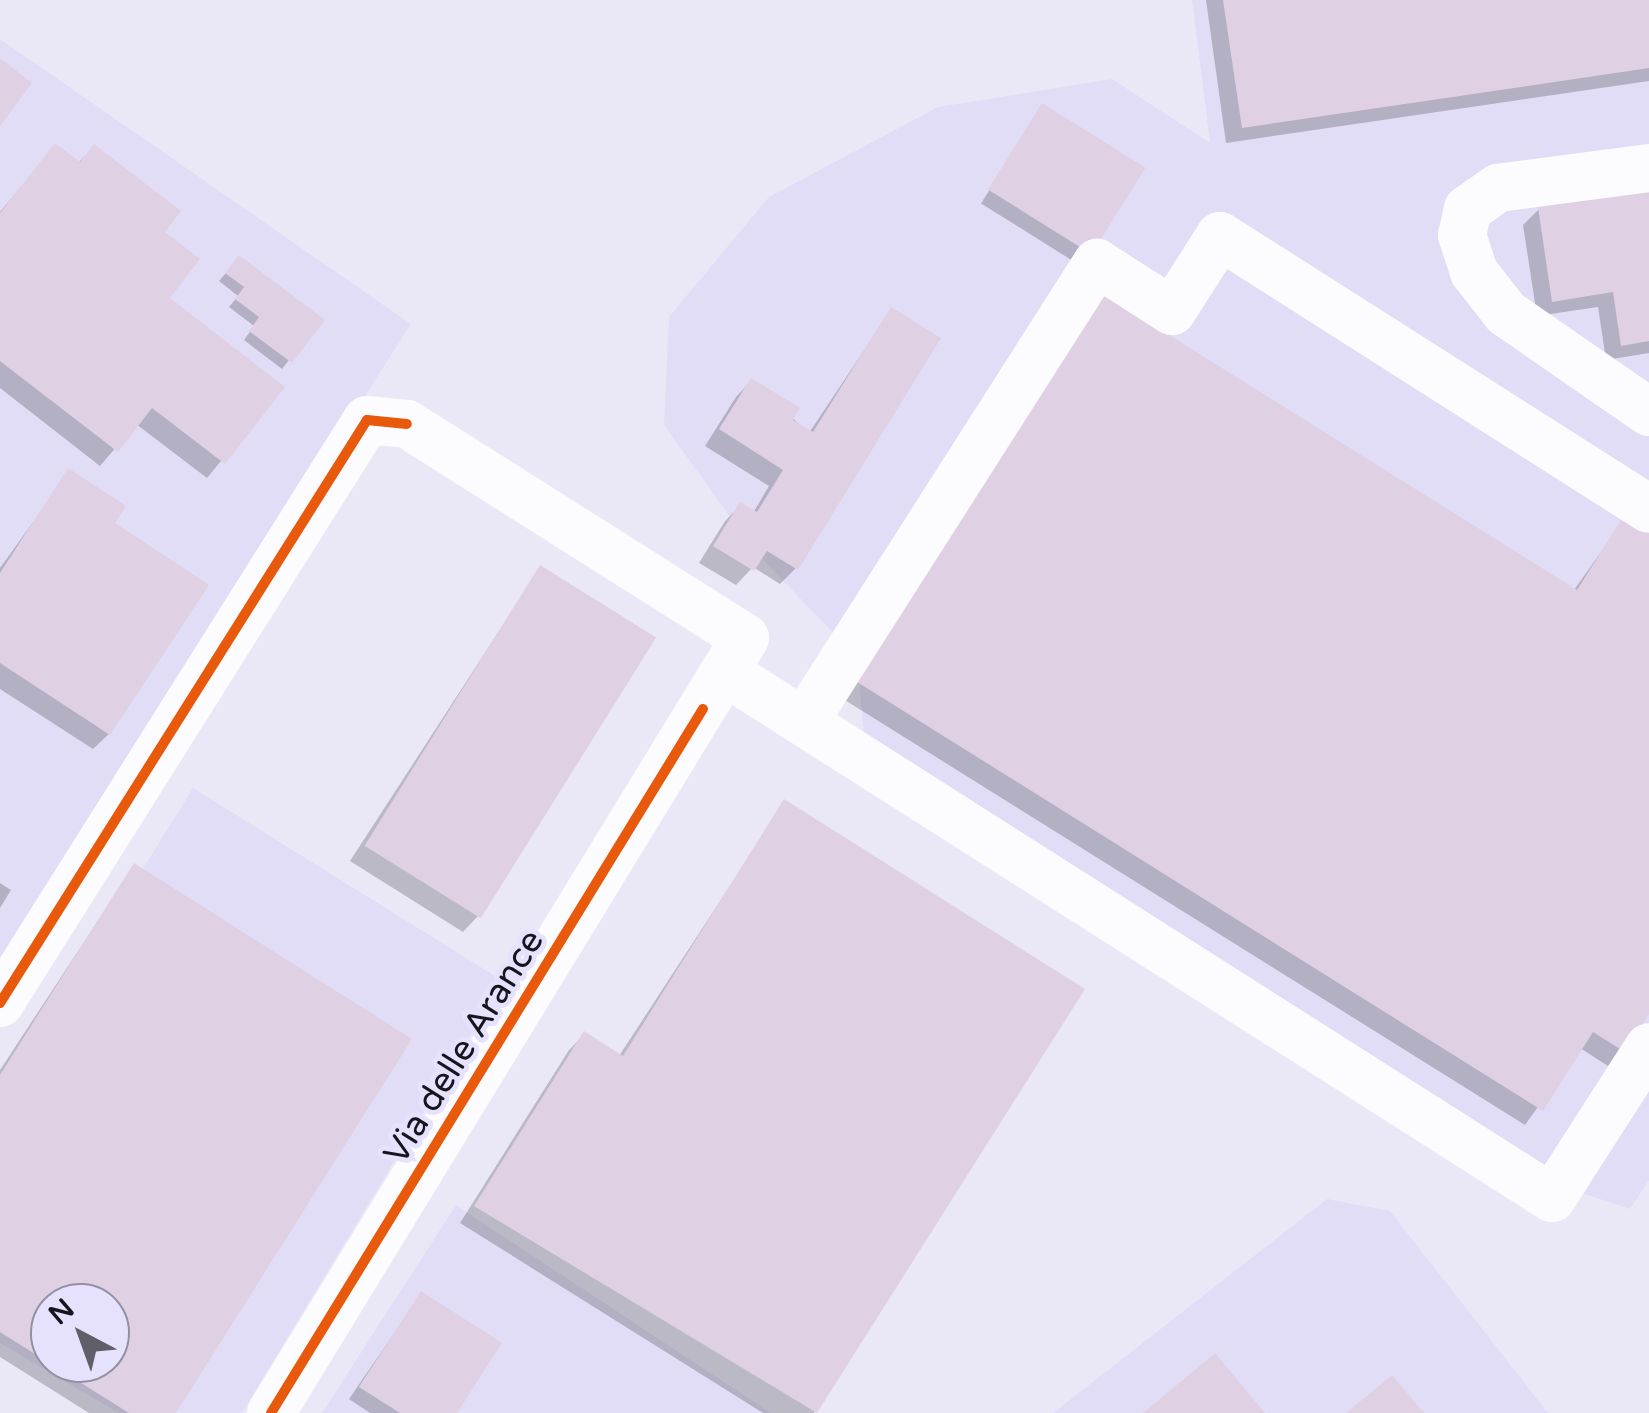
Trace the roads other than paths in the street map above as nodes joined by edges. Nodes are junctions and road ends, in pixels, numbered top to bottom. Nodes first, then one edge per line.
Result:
1 (1649, 168) edge
2 (1649, 412) edge
3 (1649, 508) edge
4 (714, 691) junction
5 (804, 722) junction
6 (0, 1003) edge
7 (1649, 1047) edge
8 (270, 1413) edge

1 - 2 street
3 - 5 street
4 - 5 street
4 - 6 street, Via delle Arance
4 - 8 street, Via delle Arance
5 - 7 street

